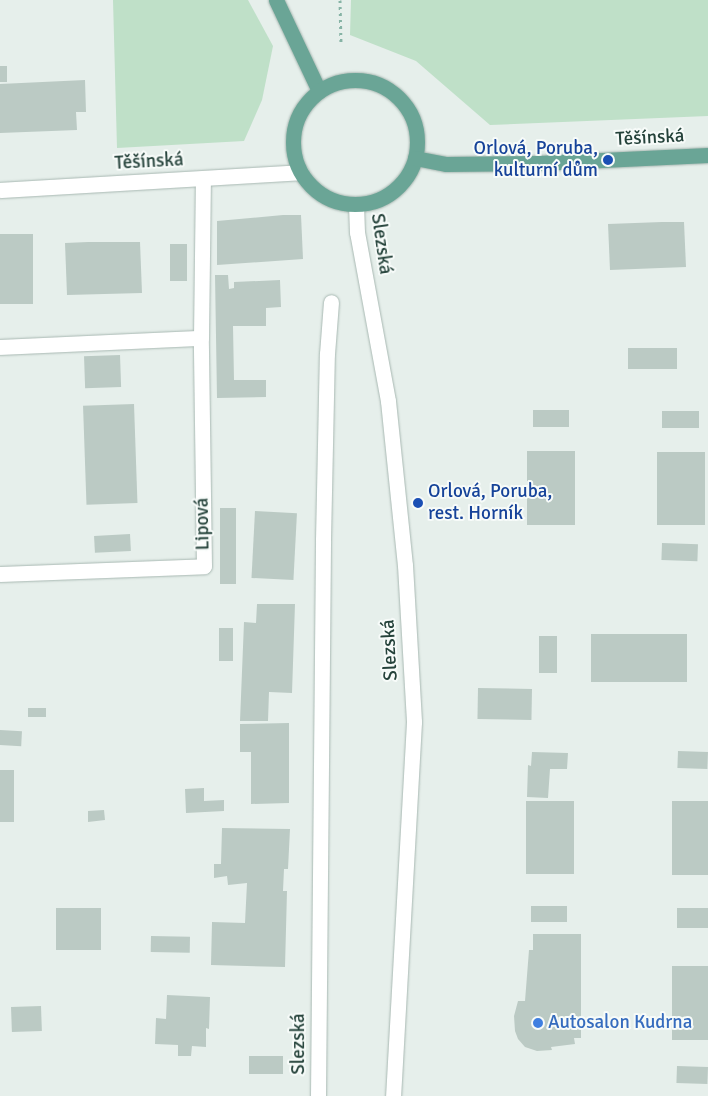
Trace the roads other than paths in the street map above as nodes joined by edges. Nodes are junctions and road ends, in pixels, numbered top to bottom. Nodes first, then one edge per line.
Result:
1 (276, 0) edge
2 (320, 91) junction
3 (708, 155) edge
4 (415, 158) junction
5 (300, 172) junction
6 (203, 179) junction
7 (0, 190) edge
8 (356, 204) junction
9 (331, 302) dead end
10 (201, 338) junction
11 (0, 347) edge
12 (0, 574) edge
13 (318, 1096) edge
14 (392, 1096) edge

1 - 2 main road
2 - 4 main road
2 - 5 main road
3 - 4 main road, Těšínská
4 - 8 main road
5 - 6 street, Těšínská
5 - 8 main road
6 - 7 street, Těšínská
6 - 10 street, Lipová
8 - 14 street, Slezská
9 - 13 street, Slezská
10 - 11 street
10 - 12 street, Lipová

